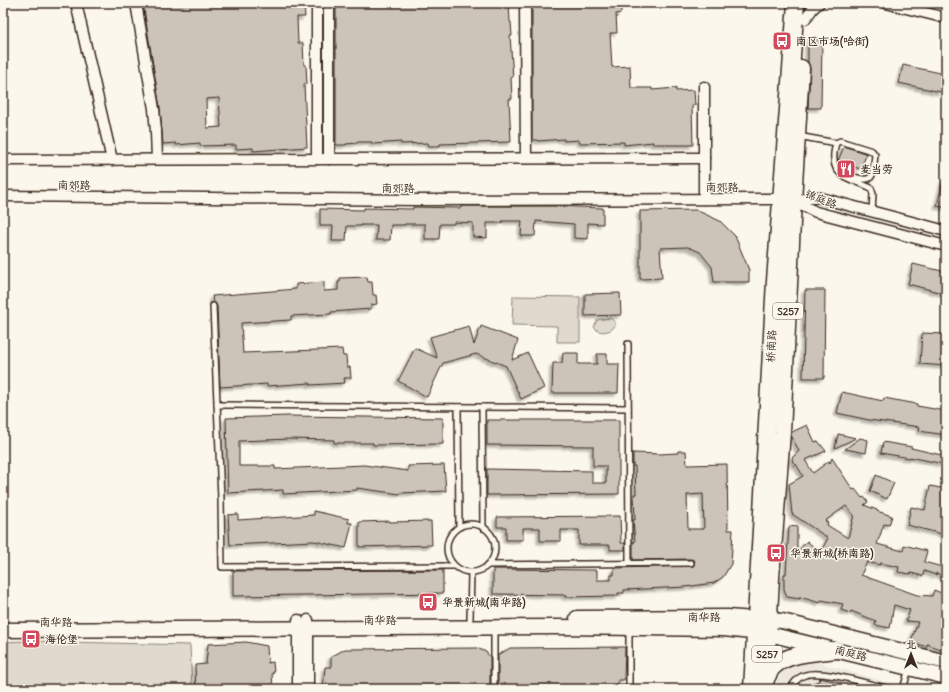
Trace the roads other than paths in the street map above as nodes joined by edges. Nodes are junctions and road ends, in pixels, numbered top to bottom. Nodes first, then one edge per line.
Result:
1 (76, 3) edge
2 (136, 3) edge
3 (317, 3) edge
4 (329, 3) edge
5 (525, 3) edge
6 (796, 3) edge
7 (805, 3) edge
8 (819, 3) edge
9 (886, 3) edge
10 (946, 18) edge
11 (804, 19) junction
12 (704, 87) dead end
13 (797, 135) junction
14 (836, 143) junction
15 (526, 158) junction
16 (704, 158) junction
17 (316, 159) junction
18 (329, 159) junction
19 (3, 160) edge
20 (112, 160) junction
21 (157, 160) junction
22 (840, 172) junction
23 (3, 196) edge
24 (704, 199) junction
25 (787, 200) junction
26 (872, 212) junction
27 (946, 231) edge
28 (946, 246) edge
29 (213, 306) dead end
30 (628, 344) dead end
31 (217, 405) junction
32 (458, 407) junction
33 (482, 407) junction
34 (628, 408) junction
35 (459, 528) junction
36 (483, 528) junction
37 (629, 563) junction
38 (691, 563) dead end
39 (488, 565) junction
40 (454, 566) junction
41 (471, 572) junction
42 (470, 619) junction
43 (3, 622) edge
44 (303, 625) junction
45 (763, 626) junction
46 (494, 628) junction
47 (629, 628) junction
48 (3, 630) edge
49 (837, 650) junction
50 (946, 662) edge
51 (910, 668) junction
52 (946, 677) edge
53 (765, 684) edge
54 (298, 689) edge
55 (308, 689) edge
56 (494, 689) edge
57 (629, 689) edge
58 (752, 689) edge
59 (790, 689) edge
60 (890, 689) edge
61 (904, 689) edge

1 - 20 street
2 - 21 street
3 - 17 street
4 - 18 street
5 - 15 street
6 - 25 main road, 桥南路 / S257
7 - 11 main road, 桥南路 / S257
8 - 11 street
9 - 10 street
11 - 13 main road, 桥南路 / S257
12 - 16 street
13 - 14 lane
13 - 25 main road, 桥南路 / S257
14 - 22 lane
14 - 22 lane
15 - 16 street
15 - 18 street
16 - 24 street
17 - 18 street
17 - 21 street
19 - 20 street
20 - 21 street
22 - 26 lane
23 - 24 street, 南郊路
24 - 25 street, 南郊路
25 - 26 street, 锦庭路
25 - 28 street, 锦庭路
25 - 45 main road, 桥南路 / S257
26 - 27 street, 锦庭路
29 - 31 lane
30 - 34 lane
31 - 32 lane
31 - 40 lane
32 - 33 lane
32 - 35 lane
33 - 34 lane
33 - 36 lane
34 - 37 lane
35 - 36 lane
35 - 40 lane
36 - 39 lane
37 - 38 lane
37 - 39 lane
39 - 41 lane
40 - 41 lane
41 - 42 lane
42 - 44 street, 南华路
42 - 45 street, 南华路
43 - 44 street, 南华路
44 - 46 street, 南华路
44 - 48 street, 南华路
44 - 54 street
44 - 55 street
45 - 47 street, 南华路
45 - 49 street, 南庭路
45 - 50 street, 南庭路
45 - 53 main road, 桥南路 / S257
45 - 58 main road, 桥南路 / S257
46 - 47 street, 南华路
46 - 56 lane
47 - 57 lane
49 - 51 street, 南庭路
49 - 53 main road
51 - 52 street, 南庭路
51 - 61 lane
59 - 60 lane

